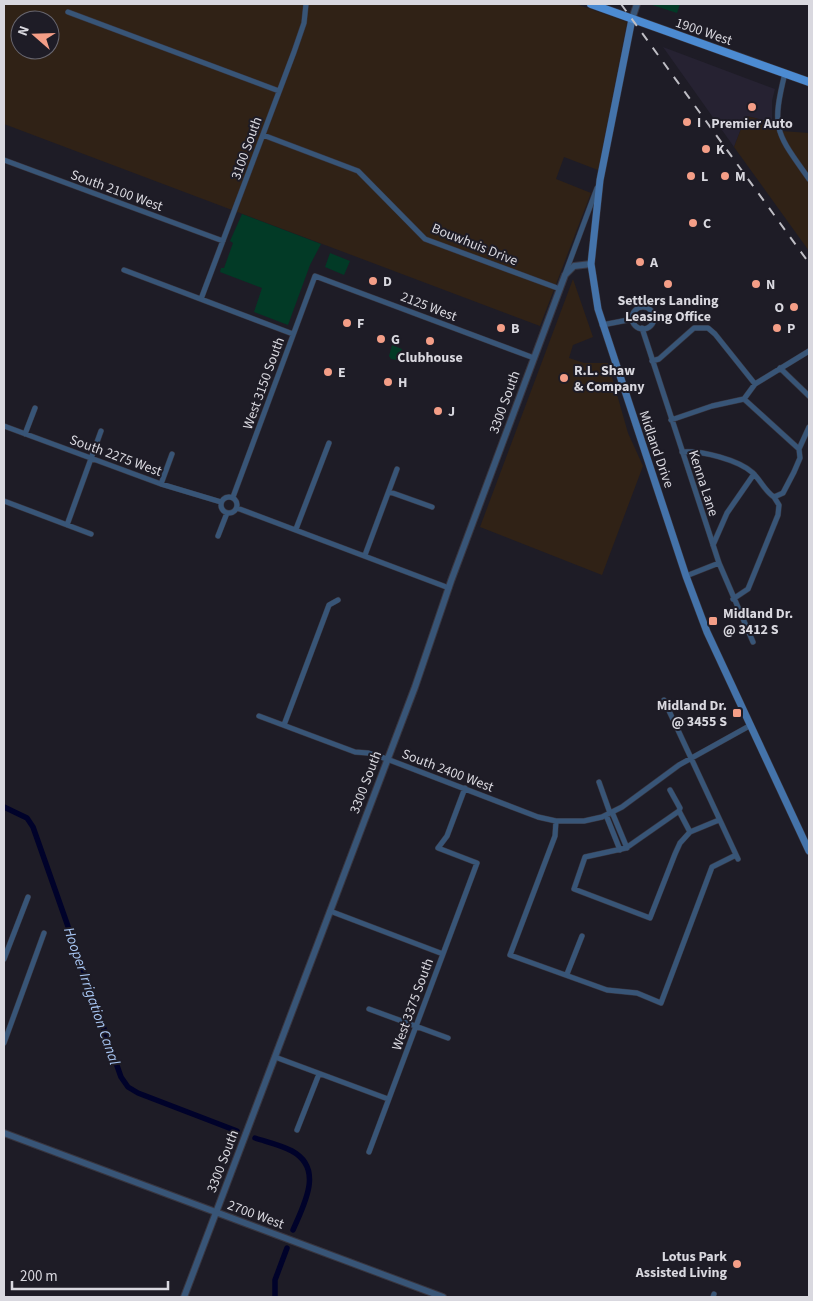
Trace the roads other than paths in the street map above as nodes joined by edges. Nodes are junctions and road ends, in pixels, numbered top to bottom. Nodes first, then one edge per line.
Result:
1 (306, 4) edge
2 (591, 4) edge
3 (636, 4) edge
4 (68, 12) dead end
5 (632, 19) junction
6 (785, 73) junction
7 (809, 82) edge
8 (279, 90) junction
9 (263, 135) junction
10 (4, 160) edge
11 (809, 179) edge
12 (600, 180) junction
13 (223, 241) junction
14 (591, 264) junction
15 (124, 270) dead end
16 (565, 275) junction
17 (315, 276) joint
18 (560, 289) junction
19 (201, 299) junction
20 (633, 320) junction
21 (602, 325) junction
22 (642, 328) junction
23 (292, 334) junction
24 (809, 351) edge
25 (534, 358) junction
26 (652, 362) junction
27 (780, 368) junction
28 (755, 384) junction
29 (809, 396) edge
30 (744, 399) junction
31 (35, 408) dead end
32 (671, 420) junction
33 (4, 426) edge
34 (809, 427) edge
35 (102, 431) dead end
36 (25, 434) junction
37 (329, 443) dead end
38 (799, 449) junction
39 (682, 452) junction
40 (172, 454) dead end
41 (92, 458) junction
42 (397, 468) dead end
43 (754, 474) junction
44 (161, 484) junction
45 (390, 492) junction
46 (233, 497) junction
47 (774, 497) junction
48 (4, 501) edge
49 (222, 502) junction
50 (432, 507) dead end
51 (237, 508) junction
52 (227, 513) junction
53 (67, 525) junction
54 (296, 529) junction
55 (91, 534) dead end
56 (218, 536) dead end
57 (713, 545) junction
58 (364, 555) junction
59 (719, 563) junction
60 (686, 576) junction
61 (449, 588) junction
62 (733, 599) junction
63 (338, 600) dead end
64 (752, 642) dead end
65 (664, 700) dead end
66 (259, 716) dead end
67 (284, 725) junction
68 (752, 725) junction
69 (690, 758) junction
70 (387, 759) junction
71 (599, 782) dead end
72 (465, 788) junction
73 (670, 790) dead end
74 (678, 811) junction
75 (609, 814) junction
76 (719, 820) junction
77 (556, 821) junction
78 (690, 832) junction
79 (627, 848) junction
80 (620, 850) junction
81 (809, 851) edge
82 (28, 897) dead end
83 (330, 911) junction
84 (44, 933) dead end
85 (582, 936) dead end
86 (443, 954) junction
87 (4, 959) edge
88 (567, 974) junction
89 (369, 1008) dead end
90 (416, 1027) junction
91 (448, 1038) dead end
92 (4, 1043) edge
93 (275, 1057) junction
94 (319, 1074) junction
95 (388, 1099) junction
96 (297, 1130) dead end
97 (4, 1132) edge
98 (369, 1152) dead end
99 (216, 1212) junction
100 (184, 1297) edge
101 (443, 1297) edge

1 - 8 street, 3100 South
2 - 5 main road, 1900 West
3 - 5 street, Midland Drive
4 - 8 street
5 - 6 main road, 1900 West
5 - 12 main road, Midland Drive
6 - 7 main road, 1900 West
6 - 11 street
8 - 9 street, 3100 South
9 - 13 street, 3100 South
9 - 18 street, Bouwhuis Drive
10 - 13 street, South 2100 West
12 - 14 main road, Midland Drive
12 - 16 street, 3300 South
13 - 19 street, 3100 South
14 - 16 street
14 - 21 main road, Midland Drive
15 - 19 street
16 - 18 street, 3300 South
17 - 23 street, West 3150 South
17 - 25 street, 2125 West
18 - 25 street, 3300 South
19 - 23 street
20 - 21 street
20 - 22 street
20 - 22 street
21 - 60 main road, Midland Drive
22 - 26 street, Kenna Lane
23 - 46 street, West 3150 South
24 - 27 street
25 - 61 street, 3300 South
26 - 28 street
26 - 32 street, Kenna Lane
27 - 28 street
27 - 29 street
28 - 30 street
30 - 32 street
30 - 38 street
31 - 36 street
32 - 39 street, Kenna Lane
33 - 36 street, South 2275 West
34 - 38 street
35 - 41 street
36 - 41 street, South 2275 West
37 - 54 street
38 - 47 street
39 - 43 street
39 - 57 street, Kenna Lane
40 - 44 street
41 - 44 street, South 2275 West
41 - 53 street
42 - 45 street
43 - 47 street
43 - 57 street
44 - 49 street, South 2275 West
45 - 50 street
45 - 58 street
46 - 49 street
46 - 51 street
47 - 62 street
48 - 53 street
49 - 52 street
51 - 52 street
51 - 54 street
52 - 56 street
53 - 55 street
54 - 58 street
57 - 59 street, Kenna Lane
58 - 61 street
59 - 60 street
59 - 62 street, Kenna Lane
60 - 68 main road, Midland Drive
61 - 70 street, 3300 South
62 - 64 street, Kenna Lane
63 - 67 street
65 - 69 street
66 - 67 street, South 2400 West
67 - 70 street, South 2400 West
68 - 69 street, South 2400 West
68 - 81 main road, Midland Drive
69 - 75 street, South 2400 West
69 - 76 street
70 - 72 street, South 2400 West
70 - 83 street, 3300 South
71 - 75 street
72 - 77 street, South 2400 West
72 - 86 street, West 3375 South
73 - 74 street
74 - 78 street
74 - 79 street
75 - 77 street, South 2400 West
75 - 79 street
75 - 80 street
76 - 78 street
76 - 88 street
77 - 88 street
78 - 80 street
79 - 80 street
82 - 87 street
83 - 86 street
83 - 93 street, 3300 South
84 - 92 street
85 - 88 street
86 - 90 street, West 3375 South
89 - 90 street
90 - 91 street
90 - 95 street, West 3375 South
93 - 94 street
93 - 99 street, 3300 South
94 - 95 street
94 - 96 street
95 - 98 street, West 3375 South
97 - 99 street, 2700 West
99 - 100 street, 3300 South
99 - 101 street, 2700 West

